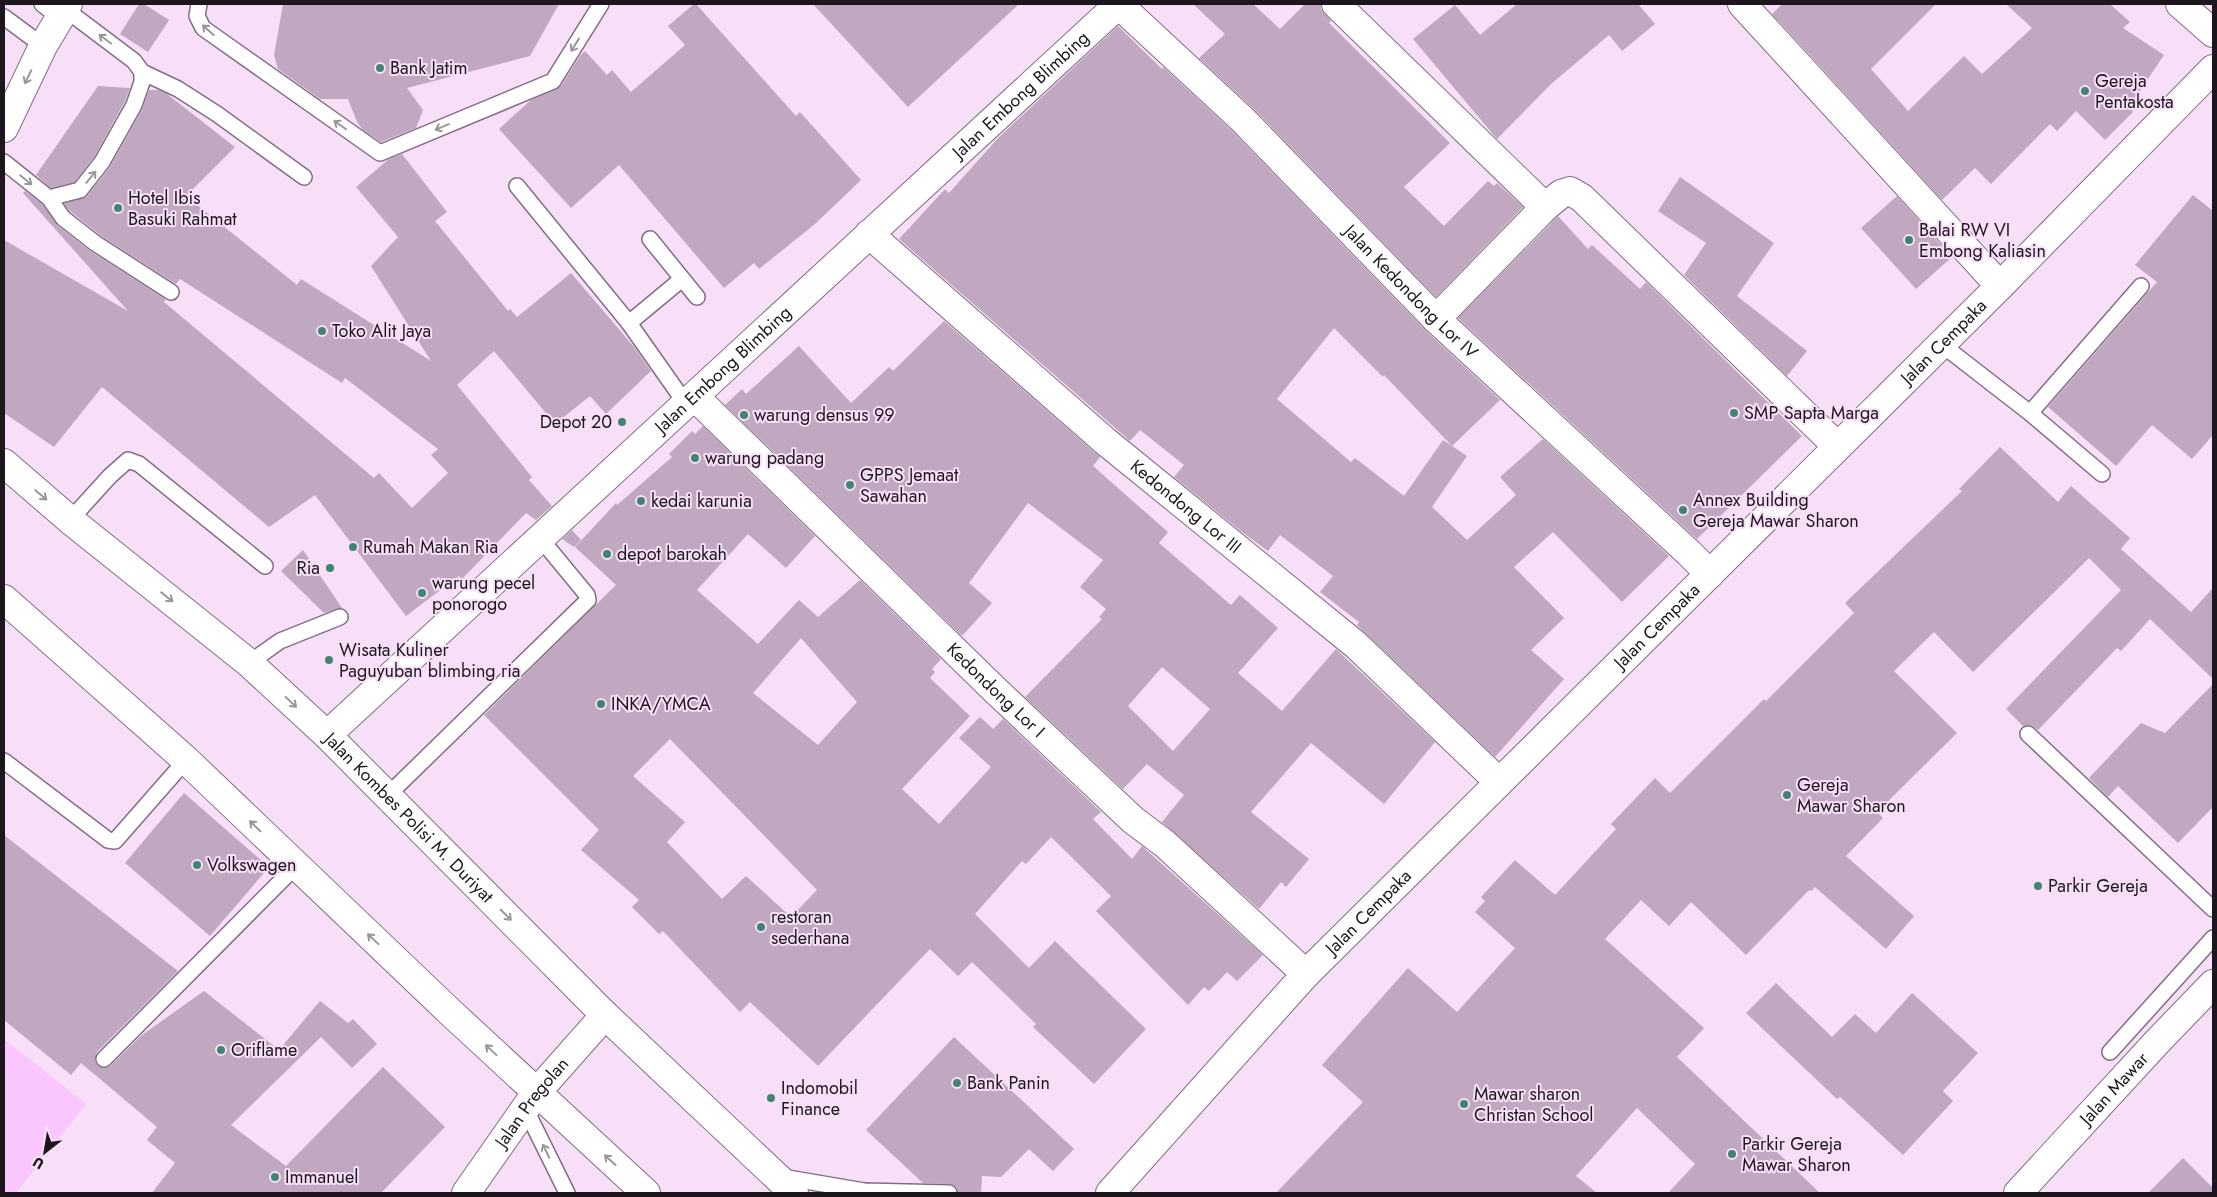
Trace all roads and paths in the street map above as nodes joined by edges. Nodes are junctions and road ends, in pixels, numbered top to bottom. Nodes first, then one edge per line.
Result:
1 (199, 4) edge
2 (601, 4) edge
3 (1118, 4) edge
4 (1336, 4) edge
5 (1742, 4) edge
6 (2180, 4) edge
7 (59, 9) edge
8 (4, 17) edge
9 (2213, 32) edge
10 (43, 46) junction
11 (2213, 69) edge
12 (142, 72) junction
13 (4, 128) edge
14 (4, 162) edge
15 (304, 177) dead end
16 (516, 186) dead end
17 (49, 198) junction
18 (1546, 207) junction
19 (869, 234) junction
20 (650, 240) dead end
21 (682, 278) junction
22 (2000, 286) junction
23 (2141, 286) dead end
24 (171, 292) dead end
25 (698, 297) dead end
26 (1436, 319) junction
27 (628, 323) junction
28 (1940, 344) junction
29 (691, 400) junction
30 (2030, 413) junction
31 (1837, 446) junction
32 (7, 469) edge
33 (2102, 474) dead end
34 (70, 520) junction
35 (540, 538) junction
36 (265, 566) dead end
37 (1710, 574) junction
38 (4, 599) edge
39 (340, 617) dead end
40 (249, 663) junction
41 (2028, 734) dead end
42 (327, 735) junction
43 (186, 760) junction
44 (4, 761) edge
45 (1499, 782) junction
46 (388, 795) junction
47 (296, 866) junction
48 (2213, 909) edge
49 (2213, 938) edge
50 (1306, 974) junction
51 (2213, 984) edge
52 (605, 1015) junction
53 (2110, 1052) dead end
54 (104, 1059) dead end
55 (531, 1101) junction
56 (785, 1185) edge
57 (466, 1193) edge
58 (567, 1193) edge
59 (646, 1193) edge
60 (948, 1193) edge
61 (1110, 1193) edge
62 (2018, 1193) edge

2 -> 1 lane
3 - 19 street, Jalan Embong Blimbing
3 - 26 street, Jalan Kedondong Lor IV
4 - 18 street
5 - 22 street
6 - 9 street
7 - 10 street
12 -> 7 lane
8 - 10 lane
10 -> 13 street
11 - 22 street, Jalan Cempaka
12 - 15 lane
17 -> 12 lane
14 -> 17 lane
16 - 27 lane
17 - 24 lane
18 - 26 street
18 - 31 street
19 - 29 street, Jalan Embong Blimbing
19 - 45 street, Kedondong Lor III
20 - 21 lane
21 - 25 lane
21 - 27 lane
22 - 28 street, Jalan Cempaka
23 - 30 lane
26 - 37 street, Jalan Kedondong Lor IV
27 - 29 lane
28 - 30 lane
28 - 31 street, Jalan Cempaka
29 - 35 street, Jalan Embong Blimbing
29 - 50 street, Kedondong Lor I
30 - 33 lane
31 - 37 street, Jalan Cempaka
32 -> 34 street, Jalan Kombes Polisi M. Duriyat
34 - 36 lane
34 -> 40 street, Jalan Kombes Polisi M. Duriyat
35 - 42 street, Jalan Embong Blimbing
35 - 46 lane
37 - 45 street, Jalan Cempaka
38 - 43 street
39 - 40 lane
40 -> 42 street, Jalan Kombes Polisi M. Duriyat
41 - 48 lane
42 - 46 street, Jalan Kombes Polisi M. Duriyat
43 - 44 lane
47 -> 43 street
45 - 50 street, Jalan Cempaka
46 -> 52 street, Jalan Kombes Polisi M. Duriyat
47 - 54 lane
55 -> 47 street
49 - 53 lane
50 - 61 street, Jalan Cempaka
51 - 62 street, Jalan Mawar
52 - 55 street, Jalan Pregolan
52 - 56 street, Jalan Kombes Polisi M. Duriyat
55 - 57 street, Jalan Pregolan
58 -> 55 lane
59 -> 55 street
56 - 60 lane

